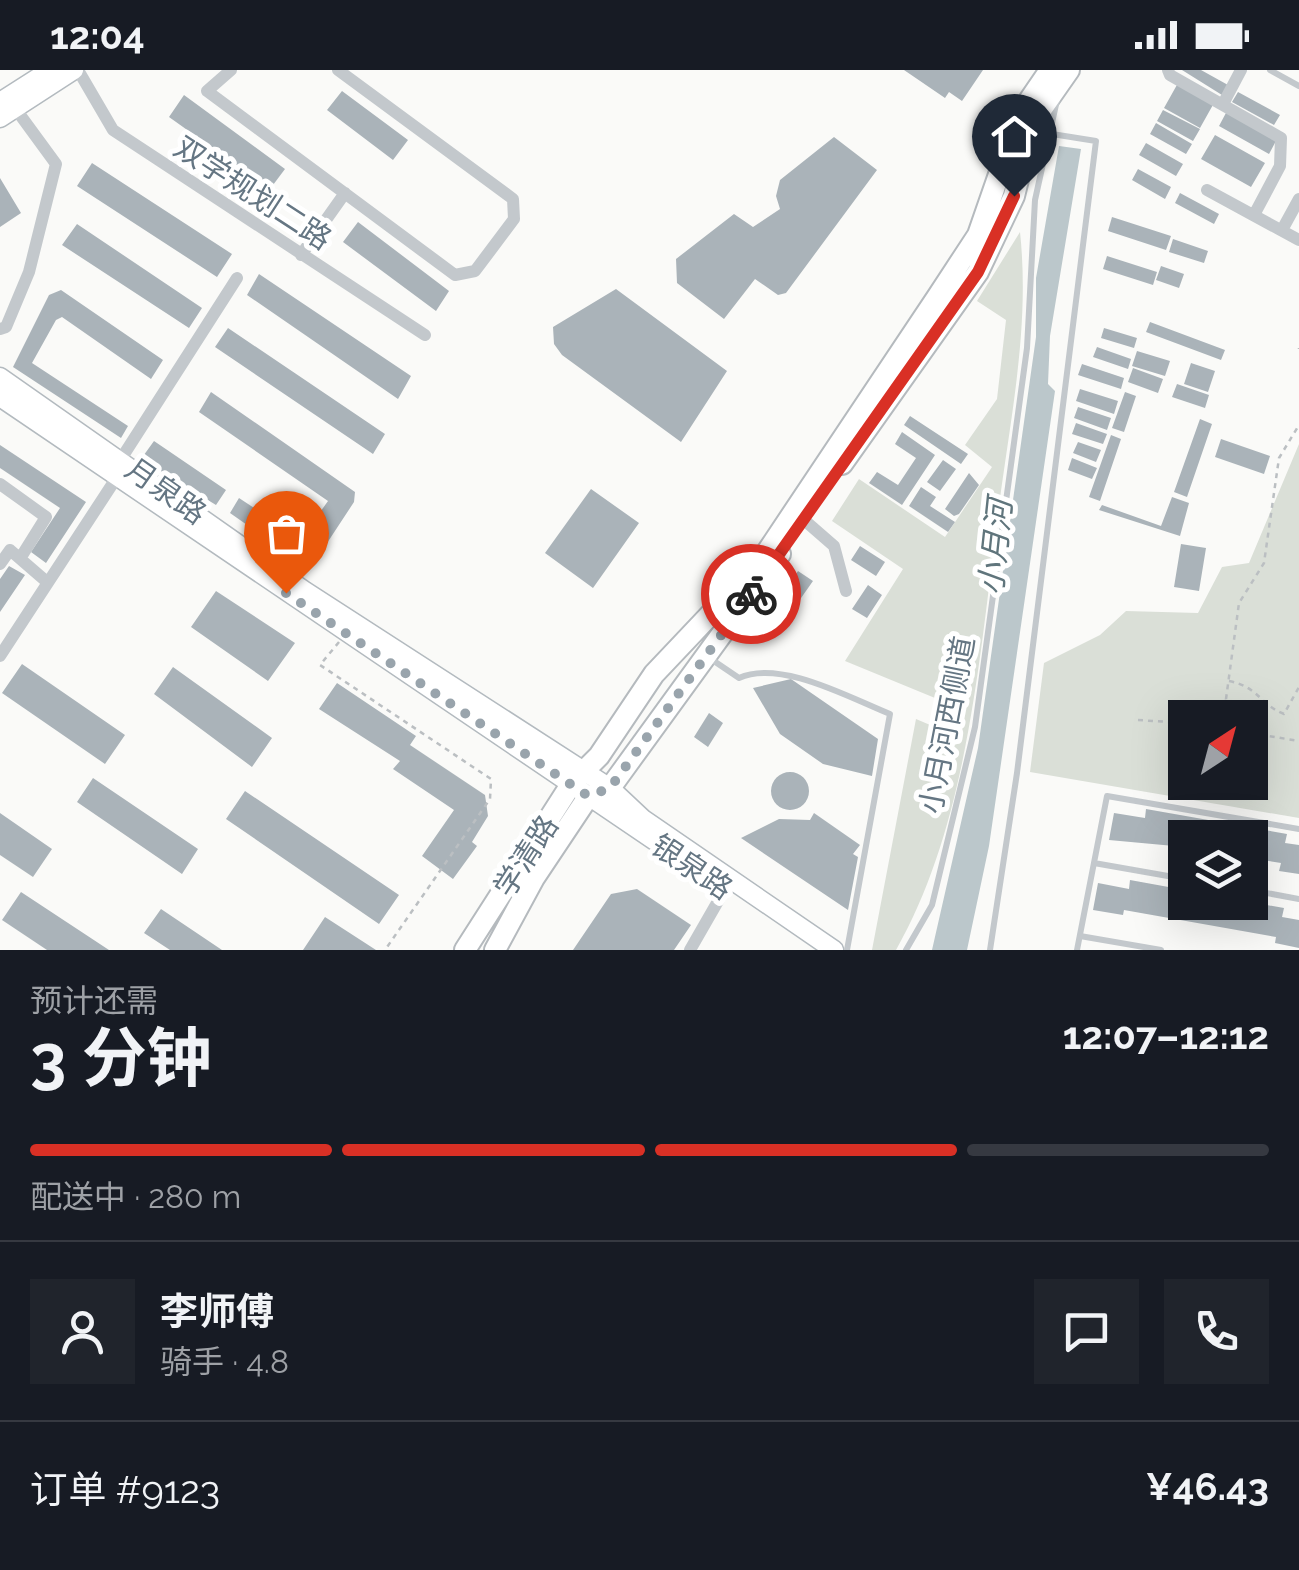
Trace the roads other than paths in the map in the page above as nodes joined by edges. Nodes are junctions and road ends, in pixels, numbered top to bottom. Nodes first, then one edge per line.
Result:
1 (50, 70) edge
2 (76, 70) edge
3 (232, 70) edge
4 (338, 70) edge
5 (1168, 70) edge
6 (1241, 70) edge
7 (1270, 70) edge
8 (1060, 75) edge
9 (1299, 86) edge
10 (1222, 104) junction
11 (5, 110) edge
12 (1052, 134) junction
13 (1207, 190) dead end
14 (345, 193) junction
15 (1299, 198) edge
16 (1254, 215) junction
17 (1282, 230) junction
18 (1299, 240) edge
19 (301, 255) junction
20 (237, 278) dead end
21 (0, 329) edge
22 (425, 336) dead end
23 (0, 377) edge
24 (0, 397) edge
25 (119, 468) junction
26 (0, 484) edge
27 (803, 519) junction
28 (21, 557) junction
29 (0, 564) edge
30 (47, 582) junction
31 (846, 591) dead end
32 (704, 654) junction
33 (0, 656) edge
34 (581, 783) junction
35 (610, 788) junction
36 (1299, 829) edge
37 (1094, 864) junction
38 (1168, 876) edge
39 (725, 889) junction
40 (1268, 893) edge
41 (1299, 899) edge
42 (1080, 936) junction
43 (465, 950) edge
44 (495, 950) edge
45 (690, 950) edge
46 (812, 950) edge
47 (834, 950) edge
48 (847, 950) edge
49 (906, 950) edge
50 (990, 950) edge
51 (1077, 950) edge
52 (1161, 950) edge

1 - 11 main road
2 - 11 main road
2 - 19 street, 双学规划二路
3 - 14 street
4 - 14 street
5 - 10 street
6 - 10 street
7 - 9 lane
8 - 12 lane, 小月河西侧道
8 - 27 main road
8 - 34 main road, 学清路
10 - 16 street
11 - 21 street
12 - 49 lane, 小月河西侧道
12 - 50 lane
13 - 16 street
14 - 19 street
15 - 17 street
16 - 17 street
17 - 18 street
19 - 22 street, 双学规划二路
20 - 25 street
23 - 25 main road, 月泉路
24 - 25 main road, 月泉路
25 - 30 street
25 - 34 main road, 月泉路
25 - 34 main road, 月泉路
26 - 28 street
27 - 31 street
27 - 32 main road
28 - 29 street
28 - 30 street
30 - 33 street
32 - 35 main road
32 - 48 lane
34 - 35 main road, 学清路
34 - 39 main road, 银泉路
34 - 43 main road, 学清路
34 - 44 main road, 学清路
35 - 47 main road, 银泉路
36 - 37 lane
37 - 38 lane
37 - 42 lane
39 - 45 street
39 - 46 main road, 银泉路
40 - 41 lane
42 - 51 lane
42 - 52 lane

